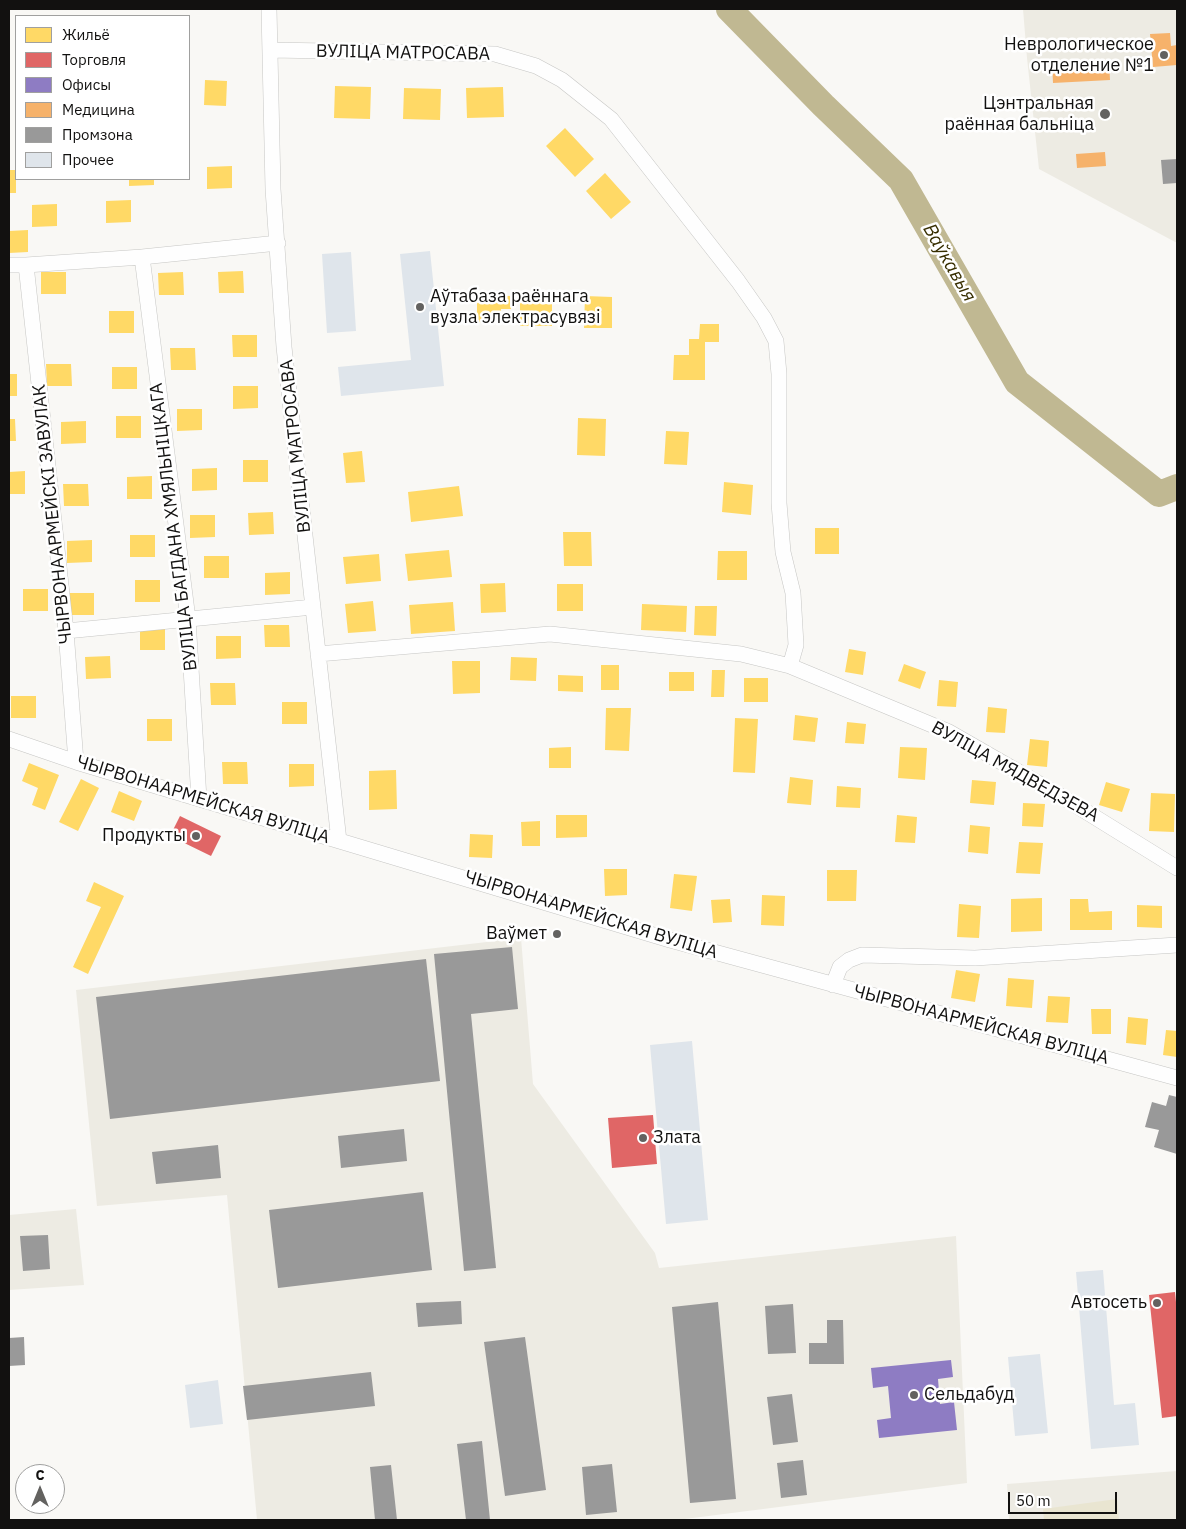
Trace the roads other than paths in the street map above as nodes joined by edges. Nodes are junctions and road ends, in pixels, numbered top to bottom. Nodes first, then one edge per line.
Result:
1 (269, 9) edge
2 (271, 50) junction
3 (278, 243) junction
4 (142, 257) junction
5 (9, 265) edge
6 (26, 266) junction
7 (313, 608) junction
8 (188, 619) junction
9 (66, 631) junction
10 (318, 654) junction
11 (790, 666) junction
12 (9, 739) edge
13 (76, 762) junction
14 (199, 799) junction
15 (339, 841) junction
16 (1177, 868) edge
17 (1177, 945) edge
18 (833, 985) junction
19 (1177, 1078) edge

1 - 2 street, ВУЛІЦА МАТРОСАВА
2 - 3 street, ВУЛІЦА МАТРОСАВА
2 - 11 street, ВУЛІЦА МАТРОСАВА
3 - 4 street
3 - 7 street, ВУЛІЦА МАТРОСАВА
4 - 6 street
4 - 8 street, ВУЛІЦА БАГДАНА ХМЯЛЬНІЦКАГА
5 - 6 street
6 - 9 street, ЧЫРВОНААРМЕЙСКІ ЗАВУЛАК
7 - 8 street
7 - 10 street, ВУЛІЦА МАТРОСАВА
8 - 9 street
8 - 14 street, ВУЛІЦА БАГДАНА ХМЯЛЬНІЦКАГА
9 - 13 street, ЧЫРВОНААРМЕЙСКІ ЗАВУЛАК
10 - 11 street, ВУЛІЦА МЯДВЕДЗЕВА
10 - 15 street, ВУЛІЦА МАТРОСАВА
11 - 16 street, ВУЛІЦА МЯДВЕДЗЕВА
12 - 13 street, ЧЫРВОНААРМЕЙСКАЯ ВУЛІЦА
13 - 14 street, ЧЫРВОНААРМЕЙСКАЯ ВУЛІЦА
14 - 15 street, ЧЫРВОНААРМЕЙСКАЯ ВУЛІЦА
15 - 18 street, ЧЫРВОНААРМЕЙСКАЯ ВУЛІЦА
17 - 18 street
18 - 19 street, ЧЫРВОНААРМЕЙСКАЯ ВУЛІЦА

